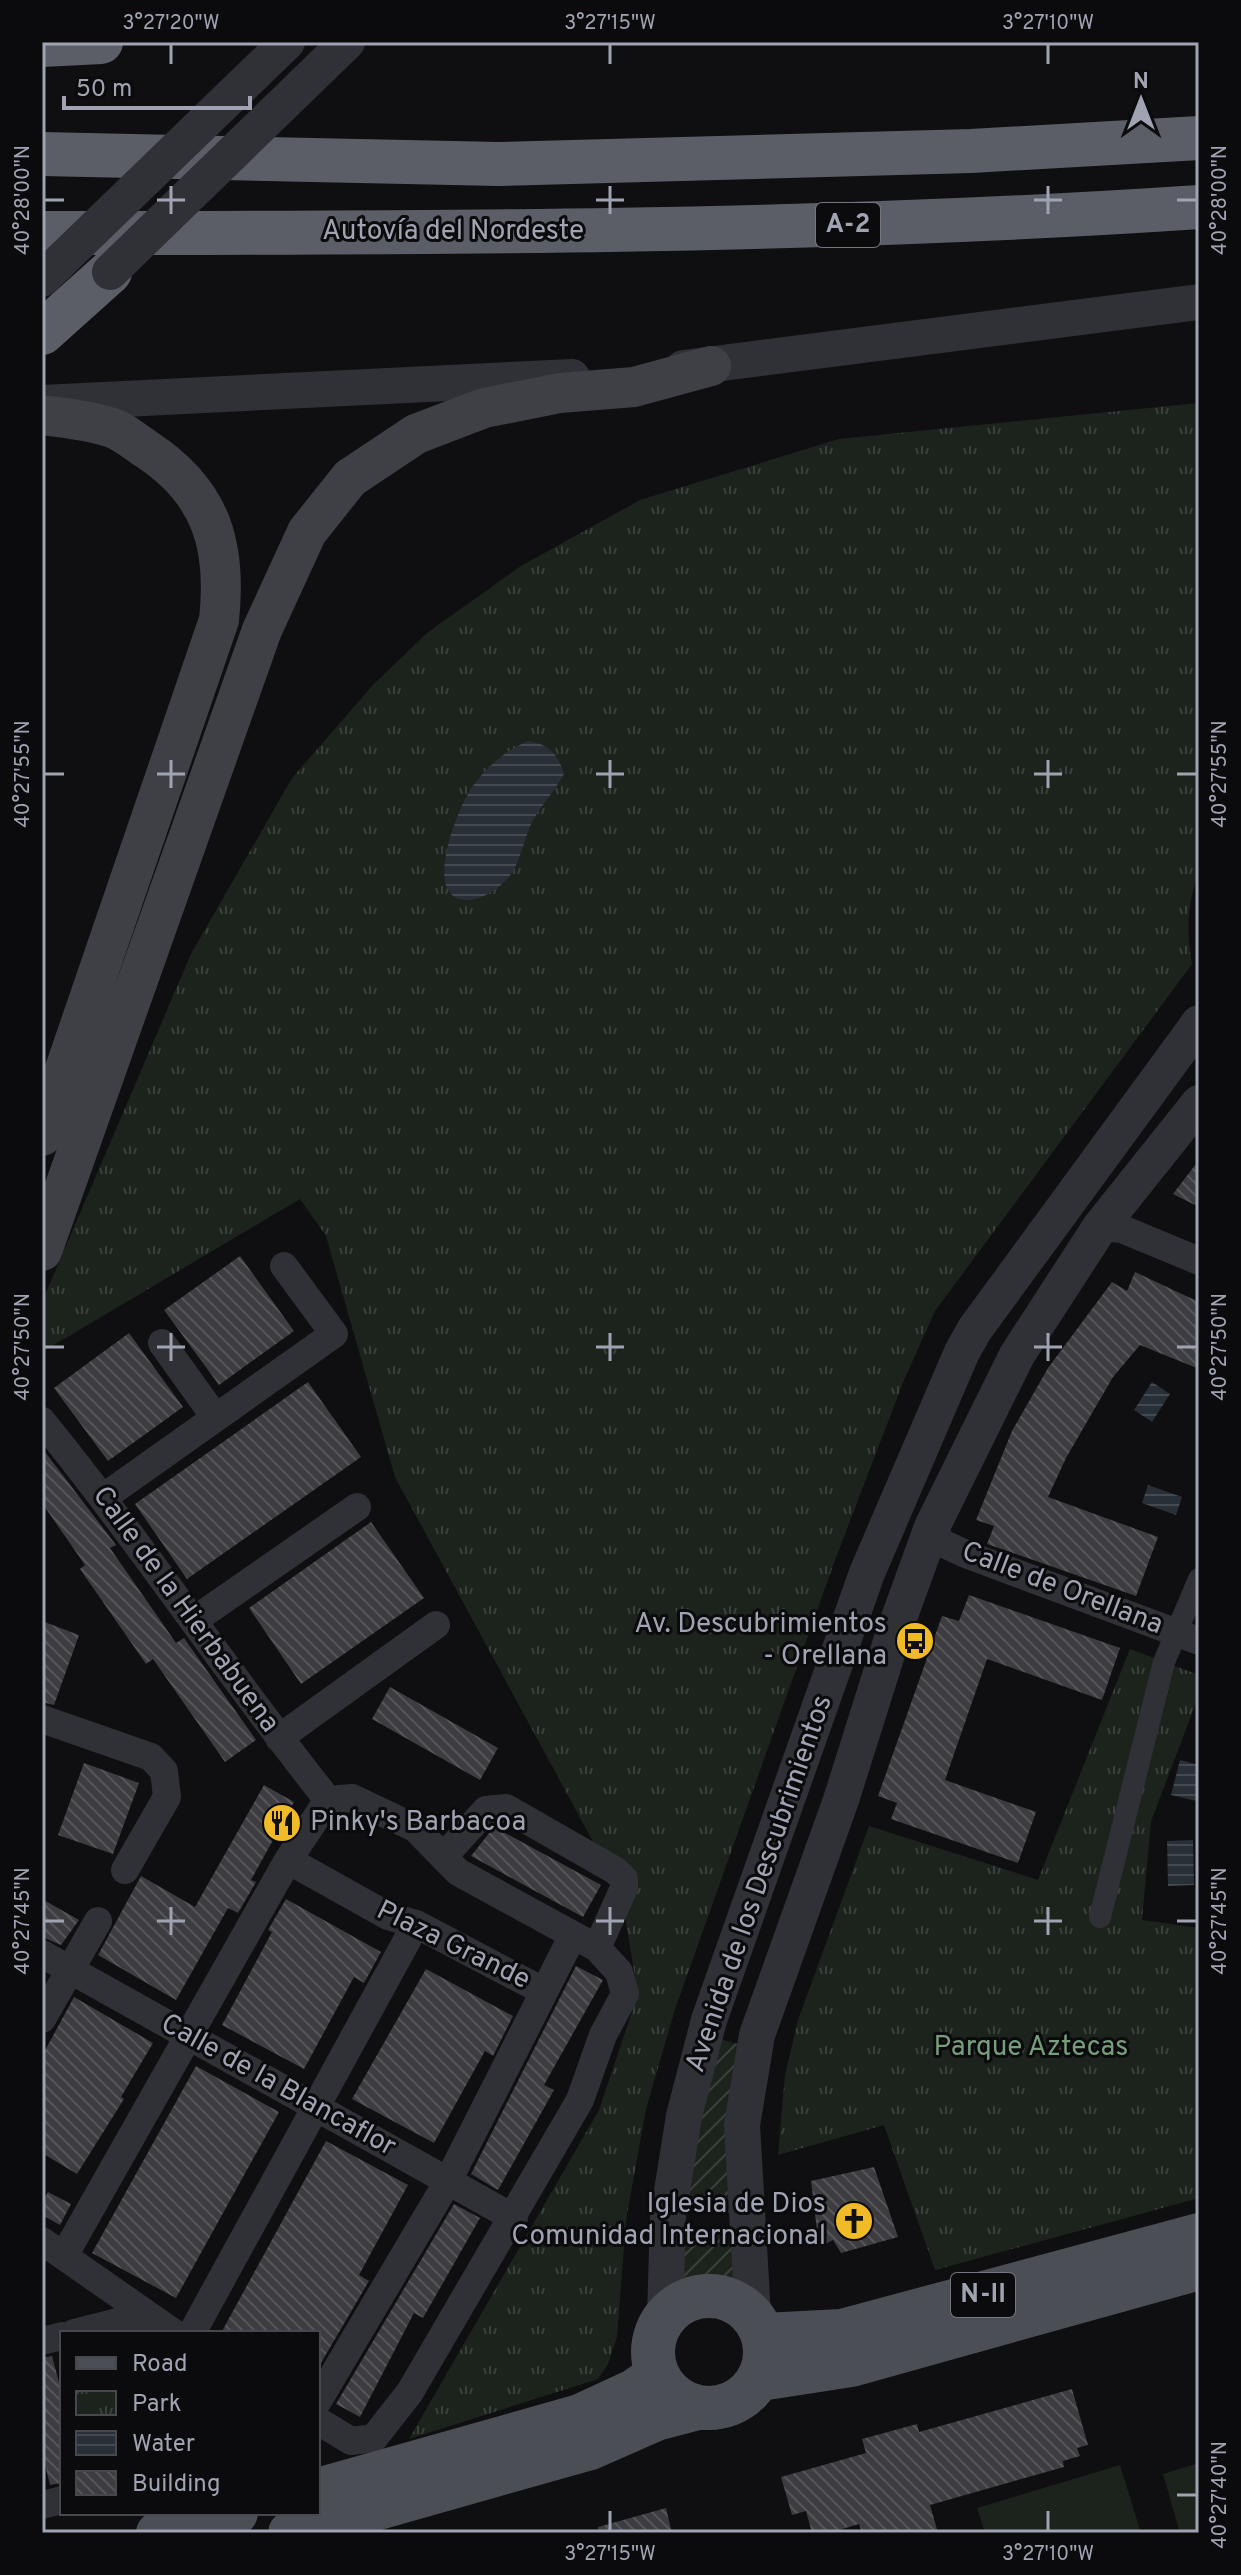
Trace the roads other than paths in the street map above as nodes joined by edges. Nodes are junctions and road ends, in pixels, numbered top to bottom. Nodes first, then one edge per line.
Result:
1 (101, 42) edge
2 (287, 42) edge
3 (347, 42) edge
4 (42, 45) edge
5 (1199, 138) edge
6 (42, 154) edge
7 (1199, 207) edge
8 (42, 233) edge
9 (110, 272) junction
10 (42, 279) edge
11 (1199, 302) edge
12 (42, 333) edge
13 (42, 345) edge
14 (711, 366) junction
15 (42, 403) edge
16 (42, 415) edge
17 (1199, 1023) edge
18 (1199, 1103) edge
19 (42, 1136) edge
20 (1100, 1227) junction
21 (42, 1251) edge
22 (1199, 1261) edge
23 (284, 1266) dead end
24 (162, 1343) dead end
25 (215, 1417) junction
26 (42, 1421) edge
27 (104, 1497) junction
28 (357, 1507) dead end
29 (932, 1527) junction
30 (1199, 1579) edge
31 (193, 1621) junction
32 (436, 1625) dead end
33 (1187, 1637) edge
34 (42, 1719) edge
35 (279, 1738) junction
36 (328, 1800) junction
37 (443, 1857) junction
38 (288, 1860) junction
39 (125, 1870) dead end
40 (1100, 1917) dead end
41 (98, 1921) dead end
42 (416, 1924) junction
43 (585, 1941) junction
44 (42, 1954) edge
45 (70, 1970) junction
46 (543, 1991) junction
47 (42, 2019) edge
48 (189, 2036) junction
49 (316, 2107) junction
50 (448, 2181) junction
51 (514, 2218) junction
52 (1199, 2235) edge
53 (54, 2247) edge
54 (1199, 2268) edge
55 (665, 2317) junction
56 (147, 2324) edge
57 (758, 2325) junction
58 (90, 2331) edge
59 (168, 2331) edge
60 (193, 2331) edge
61 (657, 2375) junction
62 (760, 2379) junction
63 (320, 2398) edge
64 (698, 2408) junction
65 (320, 2422) edge
66 (320, 2489) edge
67 (225, 2515) edge
68 (177, 2524) edge
69 (290, 2533) edge

1 - 4 highway
2 - 10 street, bridge
3 - 9 street, bridge
5 - 6 highway
7 - 8 highway, Autovía del Nordeste / A-2
9 - 12 highway
9 - 13 street
11 - 14 street
14 - 15 street
14 - 21 main road
16 - 19 main road
17 - 55 street, Avenida de los Descubrimientos
18 - 20 street, Avenida de los Descubrimientos
20 - 22 street
20 - 29 street, Avenida de los Descubrimientos
23 - 25 street
24 - 25 street
25 - 27 street
26 - 27 street, Calle de la Hierbabuena
27 - 31 street, Calle de la Hierbabuena
28 - 31 street
29 - 33 street, Calle de Orellana
29 - 57 street, Avenida de los Descubrimientos
30 - 33 street
31 - 35 street, Calle de la Hierbabuena
32 - 35 street
33 - 40 street
34 - 39 street
35 - 36 street, Calle de la Hierbabuena
36 - 37 street
36 - 38 street
37 - 43 street
37 - 43 street, Plaza Grande
38 - 42 street, Plaza Grande
38 - 48 street
41 - 45 street
42 - 46 street, Plaza Grande
42 - 49 street
43 - 46 street, Plaza Grande
43 - 51 street
44 - 45 street, Calle de la Blancaflor
45 - 47 street
45 - 48 street, Calle de la Blancaflor
46 - 50 street
48 - 49 street, Calle de la Blancaflor
48 - 53 street
49 - 50 street, Calle de la Blancaflor
49 - 60 street
50 - 51 street, Calle de la Blancaflor
50 - 63 street
51 - 65 street
52 - 57 main road, N-II
53 - 56 street
54 - 62 main road, N-II
55 - 57 main road
55 - 61 main road
56 - 58 street
56 - 59 street
57 - 62 main road
61 - 64 main road
61 - 66 main road
62 - 64 main road
64 - 69 main road
67 - 68 main road

